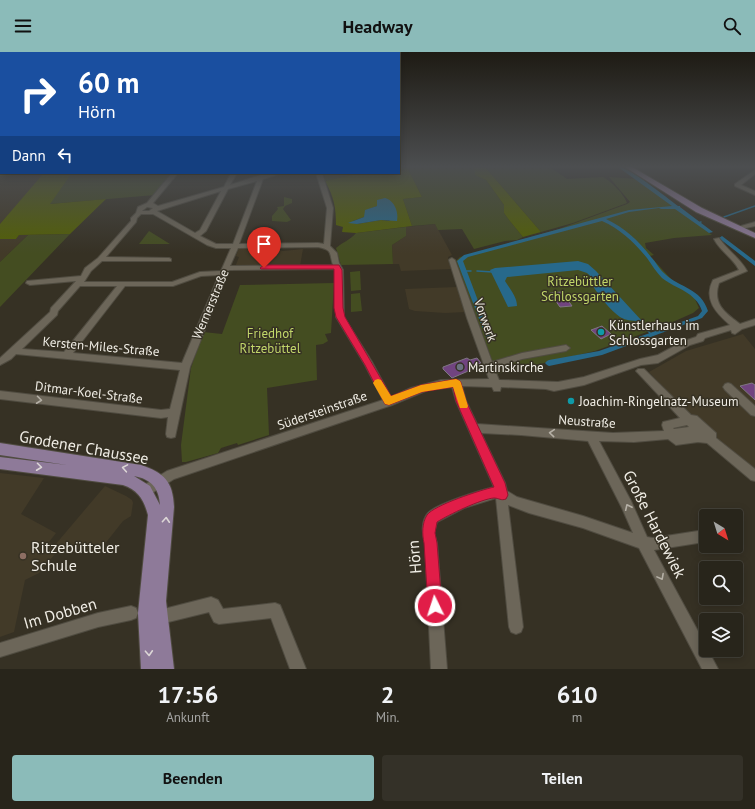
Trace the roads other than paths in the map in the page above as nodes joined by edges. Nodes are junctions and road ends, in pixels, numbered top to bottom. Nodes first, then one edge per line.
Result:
1 (161, 196) edge
2 (197, 196) edge
3 (222, 196) edge
4 (255, 196) edge
5 (326, 196) edge
6 (675, 196) edge
7 (153, 209) junction
8 (755, 224) edge
9 (738, 228) junction
10 (195, 236) junction
11 (755, 236) edge
12 (717, 239) dead end
13 (235, 245) junction
14 (327, 246) junction
15 (169, 260) dead end
16 (452, 260) dead end
17 (97, 262) junction
18 (337, 267) junction
19 (224, 270) junction
20 (81, 281) junction
21 (30, 283) dead end
22 (123, 284) junction
23 (755, 322) edge
24 (739, 327) junction
25 (566, 348) dead end
26 (67, 355) junction
27 (8, 357) edge
28 (490, 366) junction
29 (185, 367) junction
30 (0, 369) edge
31 (641, 371) dead end
32 (457, 386) junction
33 (497, 386) junction
34 (728, 387) dead end
35 (0, 395) edge
36 (389, 402) junction
37 (174, 412) junction
38 (755, 412) edge
39 (689, 420) junction
40 (473, 428) junction
41 (698, 429) junction
42 (171, 434) dead end
43 (670, 434) junction
44 (591, 436) junction
45 (707, 437) junction
46 (0, 449) edge
47 (0, 463) edge
48 (755, 476) edge
49 (160, 482) junction
50 (145, 491) junction
51 (502, 495) junction
52 (698, 537) dead end
53 (648, 543) junction
54 (131, 613) dead end
55 (153, 619) junction
56 (516, 627) dead end
57 (0, 650) edge
58 (150, 669) edge
59 (165, 669) edge
60 (298, 669) edge
61 (439, 669) edge
62 (710, 669) edge

1 - 7 street
2 - 7 street
3 - 10 street
4 - 13 street, Wernerstraße
5 - 14 street
6 - 9 main road
7 - 10 street
7 - 17 street
8 - 9 street
9 - 11 main road
10 - 13 street
12 - 24 street
13 - 14 street
13 - 19 street, Wernerstraße
14 - 18 street
15 - 17 street
16 - 28 street, Vorwerk
17 - 20 street
18 - 19 street
18 - 36 street
19 - 22 street
19 - 29 street, Wernerstraße
20 - 21 street
20 - 22 street
20 - 27 street
22 - 26 street
23 - 24 street, Südersteinstraße
24 - 33 street, Südersteinstraße
25 - 28 street
26 - 27 street, Kersten-Miles-Straße
26 - 29 street, Kersten-Miles-Straße
27 - 30 street
28 - 33 street, Vorwerk
29 - 37 street, Wernerstraße
31 - 39 street
32 - 33 street, Südersteinstraße
32 - 36 street, Südersteinstraße
32 - 40 street
34 - 38 street
35 -> 37 street, Ditmar-Koel-Straße
36 - 49 street, Südersteinstraße
37 - 42 street, Wernerstraße
39 - 41 street
39 - 43 street
39 - 45 street
44 -> 40 street, Neustraße
40 - 51 street
41 - 43 street, Neustraße
41 - 45 street
43 - 44 street, Neustraße
43 - 45 street
53 -> 44 street, Große Hardewiek
45 - 48 street
49 -> 46 main road, Grodener Chaussee
47 -> 50 main road, Grodener Chaussee
49 - 50 street, Südersteinstraße
55 -> 49 main road
50 - 55 main road
51 - 53 street
51 - 56 street
51 - 61 street, Hörn
52 - 53 street
53 -> 62 street, Große Hardewiek
54 - 57 street, Im Dobben
55 -> 58 main road
55 - 59 main road
55 - 60 street

